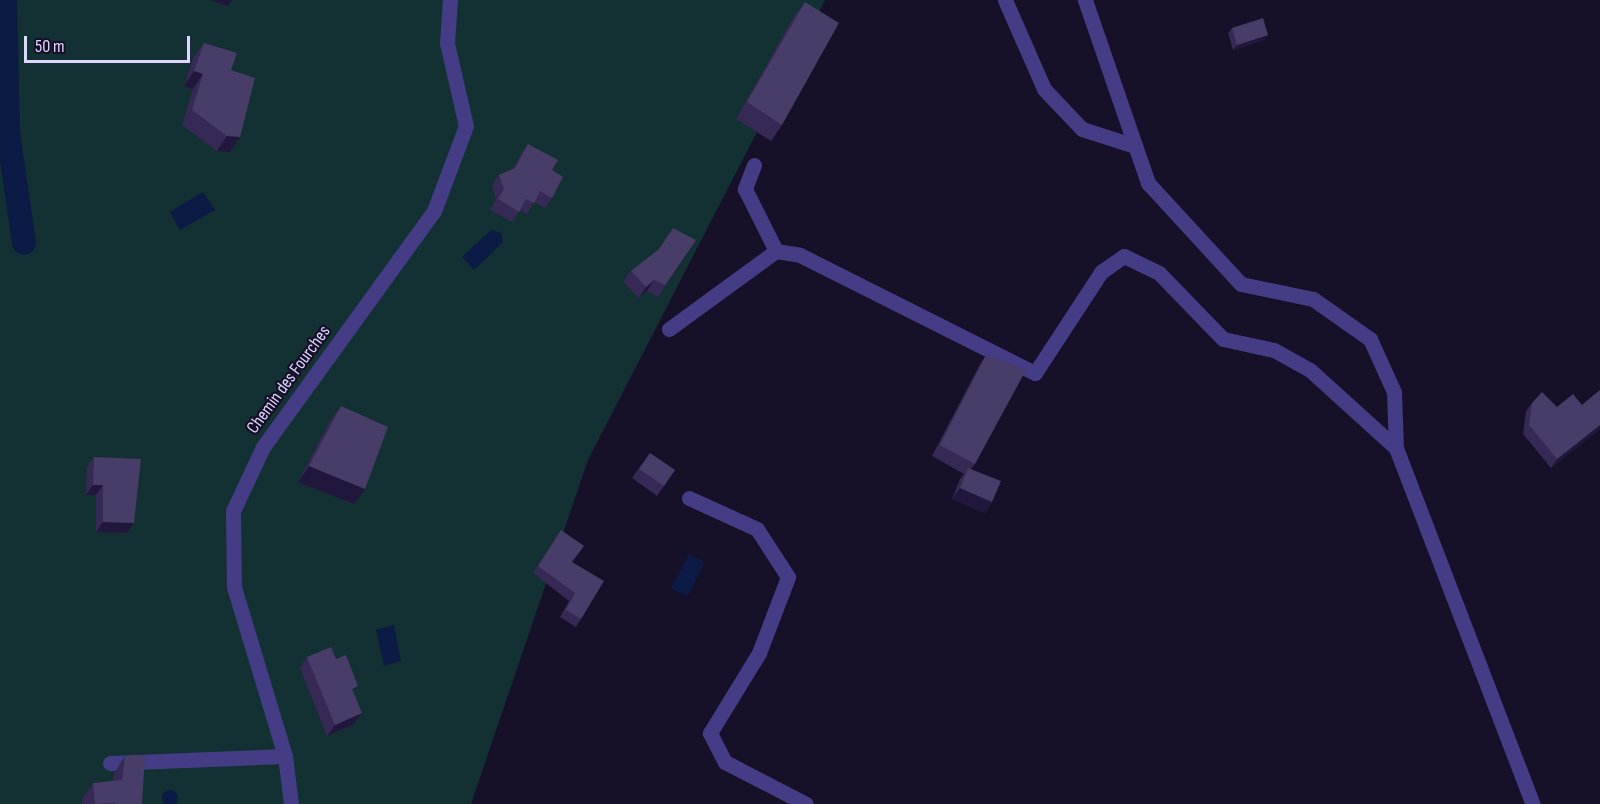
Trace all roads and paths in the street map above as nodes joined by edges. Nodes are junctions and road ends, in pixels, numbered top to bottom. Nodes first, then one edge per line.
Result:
1 (450, 0) edge
2 (1005, 0) edge
3 (1085, 0) edge
4 (1135, 146) junction
5 (754, 165) dead end
6 (776, 251) junction
7 (669, 329) dead end
8 (1396, 448) junction
9 (689, 498) dead end
10 (285, 756) junction
11 (110, 763) dead end
12 (291, 804) edge
13 (806, 804) edge
14 (1533, 804) edge

1 - 10 street, Chemin des Fourches
2 - 4 street
3 - 4 street
4 - 8 street
5 - 6 street
6 - 7 street
6 - 8 street
8 - 14 street
9 - 13 street
10 - 11 street
10 - 12 street, Chemin des Fourches

